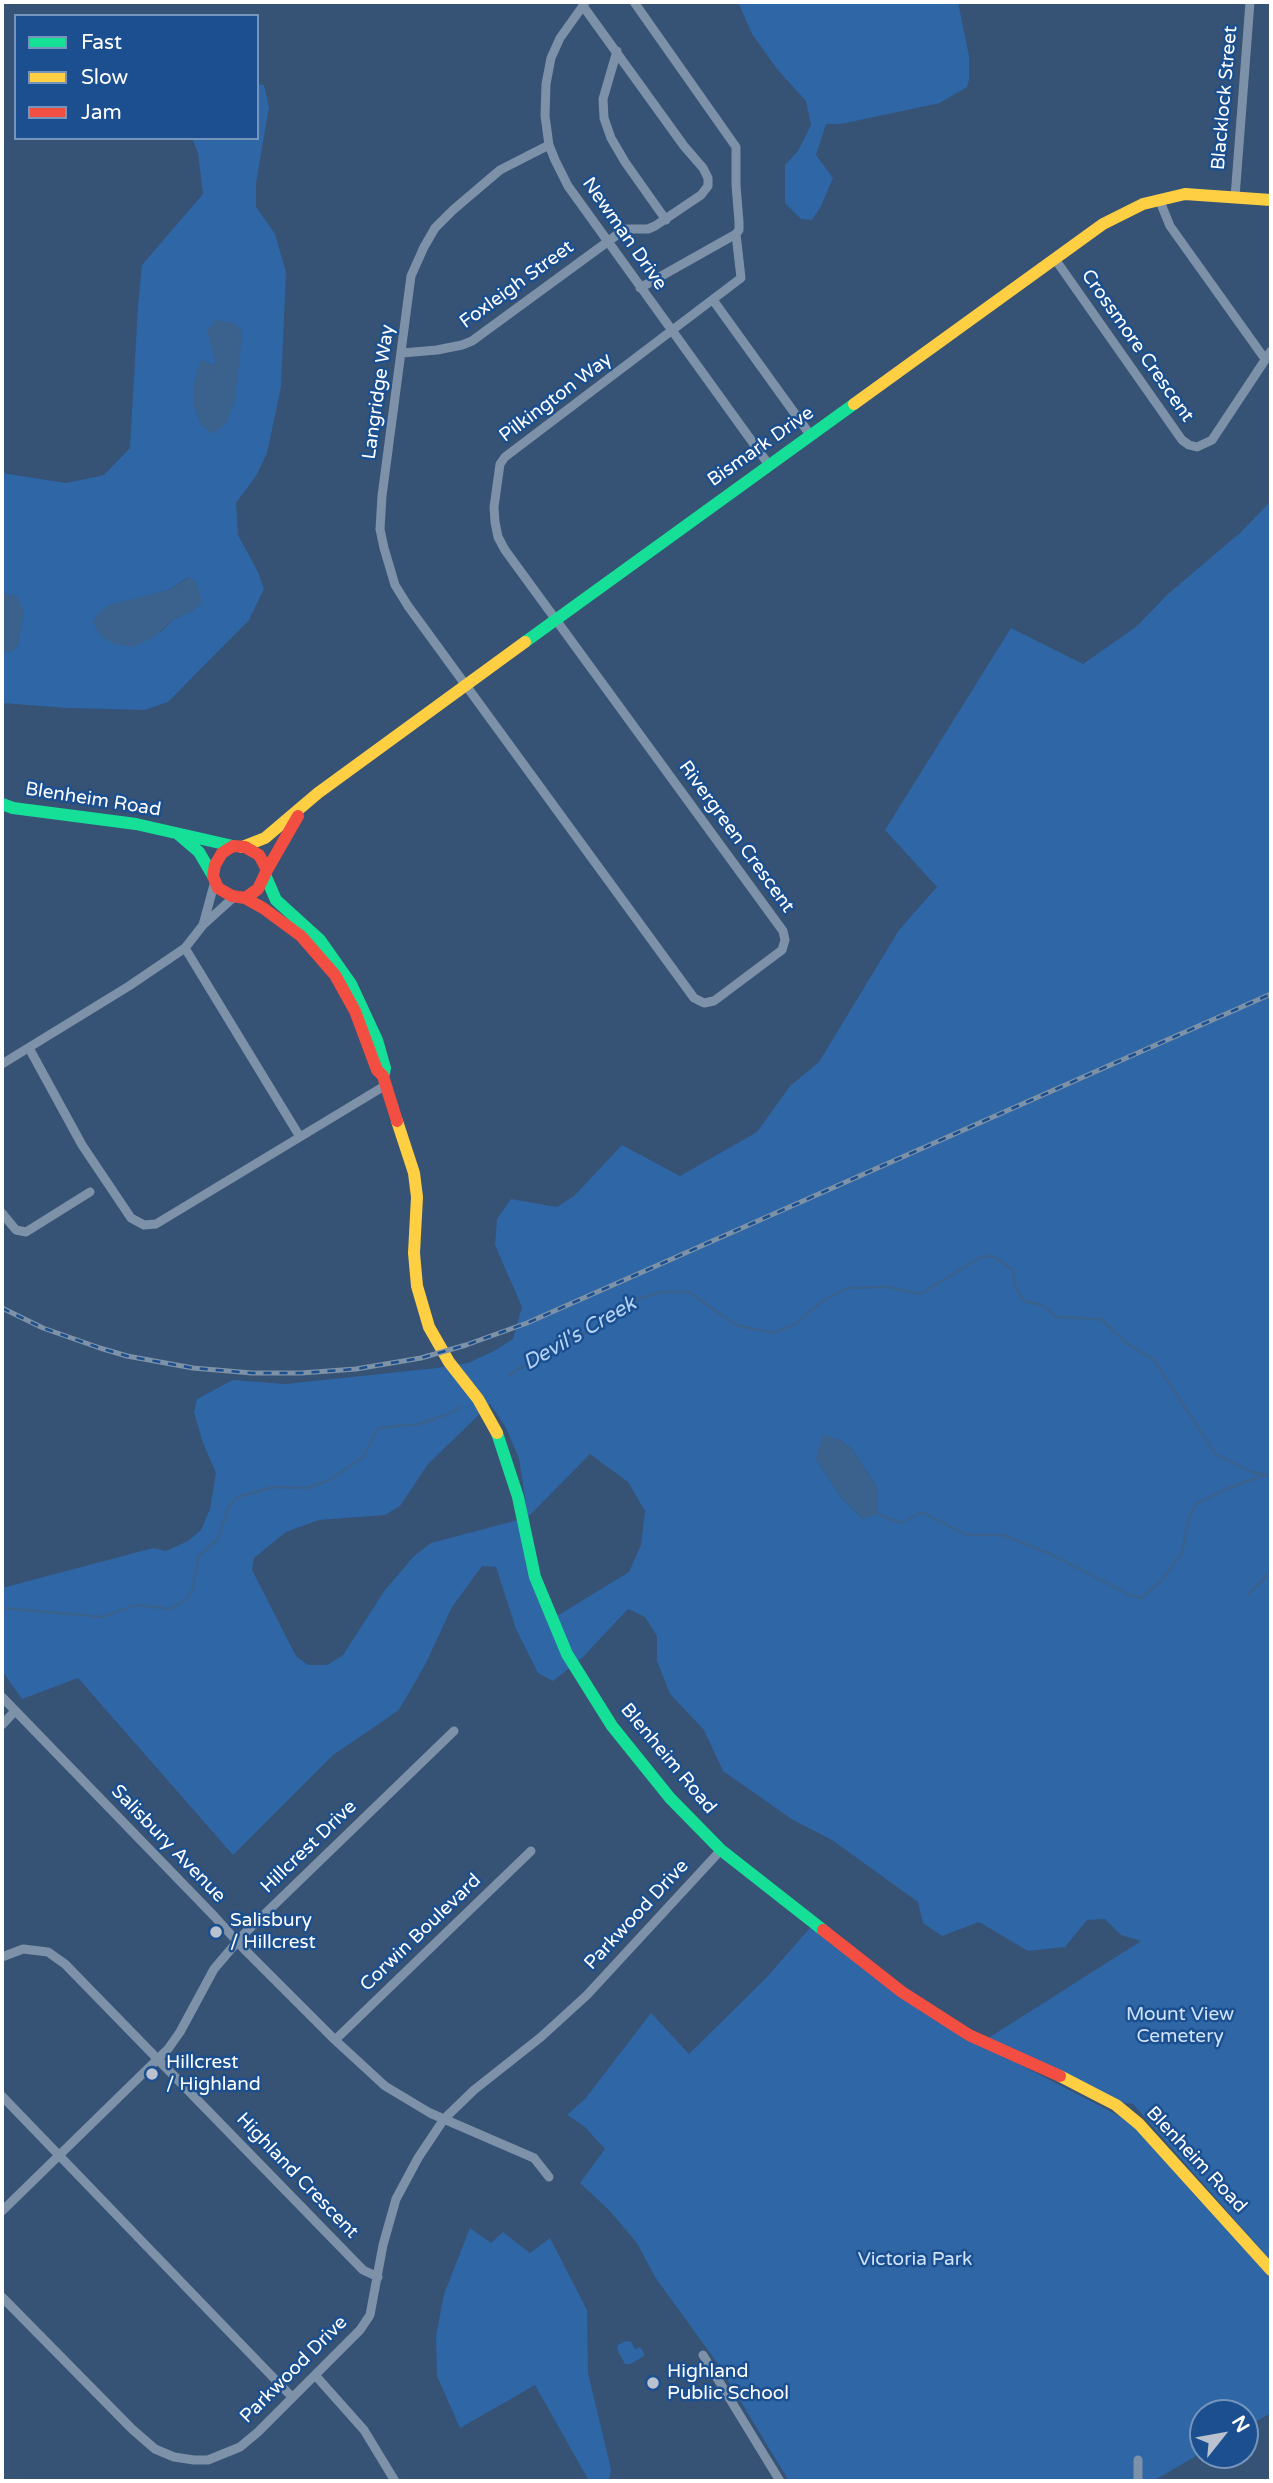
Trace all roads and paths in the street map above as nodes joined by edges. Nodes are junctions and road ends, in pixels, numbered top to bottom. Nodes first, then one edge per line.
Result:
1 (634, 2) edge
2 (1250, 2) edge
3 (584, 4) edge
4 (617, 51) junction
5 (549, 145) junction
6 (1235, 197) junction
7 (1159, 199) junction
8 (1271, 200) edge
9 (666, 220) junction
10 (736, 234) junction
11 (607, 241) junction
12 (1055, 259) junction
13 (640, 288) junction
14 (713, 300) junction
15 (673, 332) junction
16 (402, 353) junction
17 (1268, 355) edge
18 (811, 436) junction
19 (769, 465) junction
20 (556, 620) junction
21 (465, 685) junction
22 (2, 804) edge
23 (303, 806) junction
24 (178, 834) junction
25 (238, 846) junction
26 (266, 873) junction
27 (214, 878) junction
28 (240, 897) junction
29 (203, 925) junction
30 (186, 948) junction
31 (29, 1048) junction
32 (2, 1065) edge
33 (385, 1081) junction
34 (300, 1137) junction
35 (90, 1192) dead end
36 (2, 1213) edge
37 (2, 1698) edge
38 (15, 1711) junction
39 (2, 1725) edge
40 (454, 1731) dead end
41 (721, 1850) junction
42 (531, 1851) dead end
43 (237, 1941) junction
44 (2, 1957) edge
45 (335, 2040) junction
46 (158, 2059) junction
47 (2, 2096) edge
48 (444, 2119) junction
49 (58, 2155) junction
50 (549, 2177) dead end
51 (2, 2211) edge
52 (1271, 2270) edge
53 (378, 2277) junction
54 (2, 2297) edge
55 (704, 2356) dead end
56 (314, 2375) junction
57 (292, 2397) junction
58 (1138, 2460) dead end
59 (395, 2481) edge
60 (780, 2481) edge
61 (1138, 2481) edge

1 - 10 street
2 - 6 street, Blacklock Street
3 - 4 street
3 - 5 street, Newman Drive
4 - 9 street
4 - 9 street
5 - 11 street, Newman Drive
5 - 16 street, Langridge Way
6 - 7 main road, Bismark Drive
6 - 8 main road, Bismark Drive
7 - 12 main road, Bismark Drive
7 - 17 street
9 - 11 street, Foxleigh Street
10 - 13 street
10 - 14 street
11 - 13 street, Newman Drive
11 - 16 street, Foxleigh Street
12 - 17 street, Crossmore Crescent
12 - 18 main road, Bismark Drive
13 - 15 street, Newman Drive
14 - 15 street
14 - 18 street
15 - 19 street, Newman Drive
15 - 20 street, Pilkington Way
16 - 21 street, Langridge Way
18 - 19 main road, Bismark Drive
19 - 20 main road, Bismark Drive
20 - 21 main road, Bismark Drive
20 - 21 street, Rivergreen Crescent
21 - 23 main road, Bismark Drive
22 - 24 main road, Blenheim Road
23 - 25 main road, Bismark Drive
23 - 26 main road, Bismark Drive
24 - 25 main road, Blenheim Road
24 - 27 main road, Blenheim Road
25 - 26 main road
25 - 27 main road
26 - 28 main road
26 - 33 main road, Blenheim Road
27 - 28 main road
27 - 29 street
28 - 29 street
28 - 33 main road, Blenheim Road
29 - 30 street
30 - 31 street
30 - 34 street
31 - 32 street
31 - 34 street
33 - 34 street
33 - 41 main road, Blenheim Road
35 - 36 street
37 - 38 street, Salisbury Avenue
38 - 39 street
38 - 43 street, Salisbury Avenue
40 - 43 street, Hillcrest Drive
41 - 48 street, Parkwood Drive
41 - 52 main road, Blenheim Road
42 - 45 street, Corwin Boulevard
43 - 45 street, Salisbury Avenue
43 - 46 street, Hillcrest Drive
44 - 46 street, Highland Crescent
45 - 48 street, Salisbury Avenue
46 - 49 street, Hillcrest Drive
46 - 53 street, Highland Crescent
47 - 49 street
48 - 50 street, Salisbury Avenue
48 - 53 street, Parkwood Drive
49 - 51 street, Hillcrest Drive
49 - 57 street
53 - 56 street, Parkwood Drive
54 - 57 street, Parkwood Drive
55 - 60 street
56 - 57 street, Parkwood Drive
56 - 59 street
58 - 61 street

